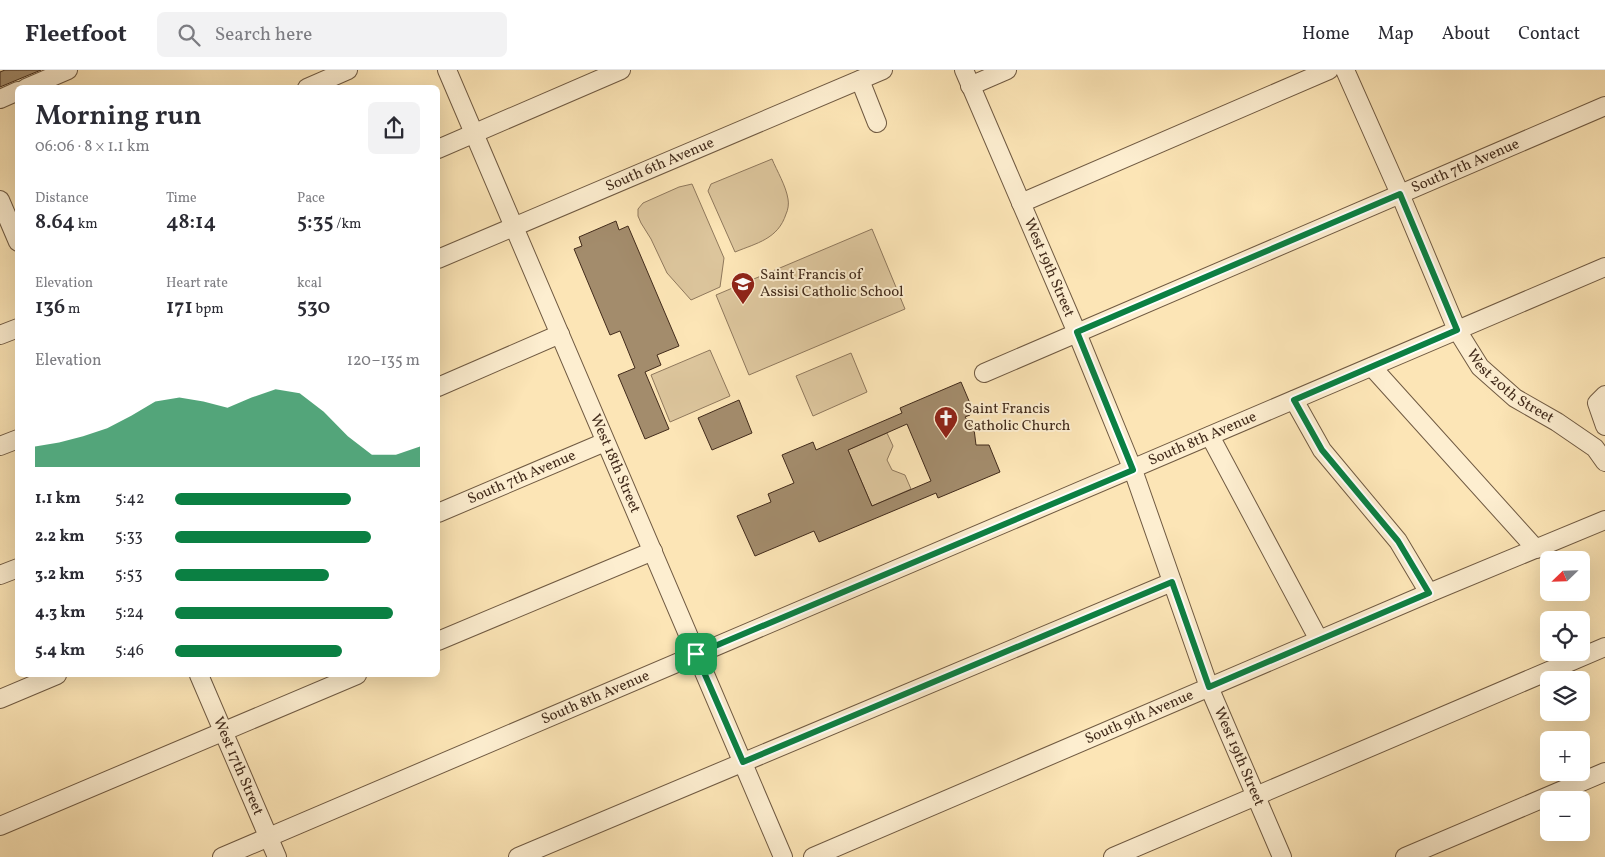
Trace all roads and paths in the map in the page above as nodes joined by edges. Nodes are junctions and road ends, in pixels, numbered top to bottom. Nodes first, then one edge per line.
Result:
1 (68, 70) edge
2 (348, 70) edge
3 (447, 70) edge
4 (621, 70) edge
5 (883, 70) edge
6 (1007, 70) edge
7 (1329, 70) edge
8 (1345, 70) edge
9 (967, 78) edge
10 (860, 80) junction
11 (33, 85) edge
12 (314, 85) edge
13 (15, 92) edge
14 (0, 99) edge
15 (1605, 106) edge
16 (877, 123) dead end
17 (474, 133) junction
18 (440, 148) edge
19 (1400, 194) junction
20 (1021, 203) junction
21 (6, 212) edge
22 (513, 226) junction
23 (15, 234) edge
24 (440, 258) edge
25 (1605, 267) edge
26 (15, 329) edge
27 (1457, 330) junction
28 (1077, 332) junction
29 (560, 334) junction
30 (0, 335) edge
31 (1372, 367) junction
32 (984, 373) dead end
33 (440, 386) edge
34 (1605, 395) edge
35 (1294, 400) junction
36 (1605, 426) edge
37 (1210, 436) junction
38 (15, 439) edge
39 (605, 442) junction
40 (0, 446) edge
41 (1602, 451) edge
42 (1133, 470) junction
43 (440, 512) edge
44 (1605, 520) edge
45 (1536, 549) junction
46 (652, 551) junction
47 (15, 569) edge
48 (0, 575) edge
49 (1172, 582) junction
50 (1429, 593) junction
51 (440, 640) edge
52 (1319, 640) junction
53 (1605, 647) edge
54 (696, 654) junction
55 (52, 677) edge
56 (200, 677) edge
57 (351, 677) edge
58 (1209, 687) junction
59 (0, 699) edge
60 (223, 731) junction
61 (743, 762) junction
62 (1605, 772) edge
63 (1256, 797) junction
64 (0, 826) edge
65 (269, 837) junction
66 (222, 857) edge
67 (278, 857) edge
68 (518, 857) edge
69 (783, 857) edge
70 (813, 857) edge
71 (1113, 857) edge
72 (1282, 857) edge
73 (1405, 857) edge

1 - 11 street
2 - 12 street
3 - 17 street, West 18th Street
4 - 17 street
5 - 10 street, South 6th Avenue
6 - 9 street
7 - 20 street
8 - 19 street, West 20th Street
9 - 20 street, West 19th Street
10 - 16 street
10 - 22 street, South 6th Avenue
13 - 14 street
15 - 19 street, South 7th Avenue
17 - 18 street
17 - 22 street, West 18th Street
19 - 27 street, West 20th Street
19 - 28 street, South 7th Avenue
20 - 28 street, West 19th Street
21 - 23 street
22 - 24 street, South 6th Avenue
22 - 29 street, West 18th Street
25 - 27 street, South 8th Avenue
26 - 30 street
27 - 31 street, South 8th Avenue
27 - 41 street, West 20th Street
28 - 32 street, South 7th Avenue
28 - 42 street, West 19th Street
29 - 33 street
29 - 39 street, West 18th Street
31 - 35 street, South 8th Avenue
31 - 45 street
34 - 36 street
35 - 37 street, South 8th Avenue
35 - 50 street
37 - 42 street, South 8th Avenue
37 - 52 street
38 - 40 street
39 - 43 street, South 7th Avenue
39 - 46 street, West 18th Street
42 - 49 street, West 19th Street
42 - 54 street, South 8th Avenue
44 - 45 street, South 9th Avenue
45 - 50 street, South 9th Avenue
46 - 51 street
46 - 54 street, West 18th Street
47 - 48 street
49 - 58 street, West 19th Street
49 - 61 street
50 - 52 street, South 9th Avenue
52 - 58 street, South 9th Avenue
53 - 63 street
54 - 61 street, West 18th Street
54 - 65 street, South 8th Avenue
55 - 59 street
56 - 60 street, West 17th Street
57 - 60 street
58 - 63 street, West 19th Street
58 - 70 street, South 9th Avenue
60 - 64 street
60 - 65 street, West 17th Street
61 - 68 street
61 - 69 street, West 18th Street
62 - 73 street
63 - 71 street
63 - 72 street, West 19th Street
65 - 66 street, South 8th Avenue
65 - 67 street, West 17th Street

